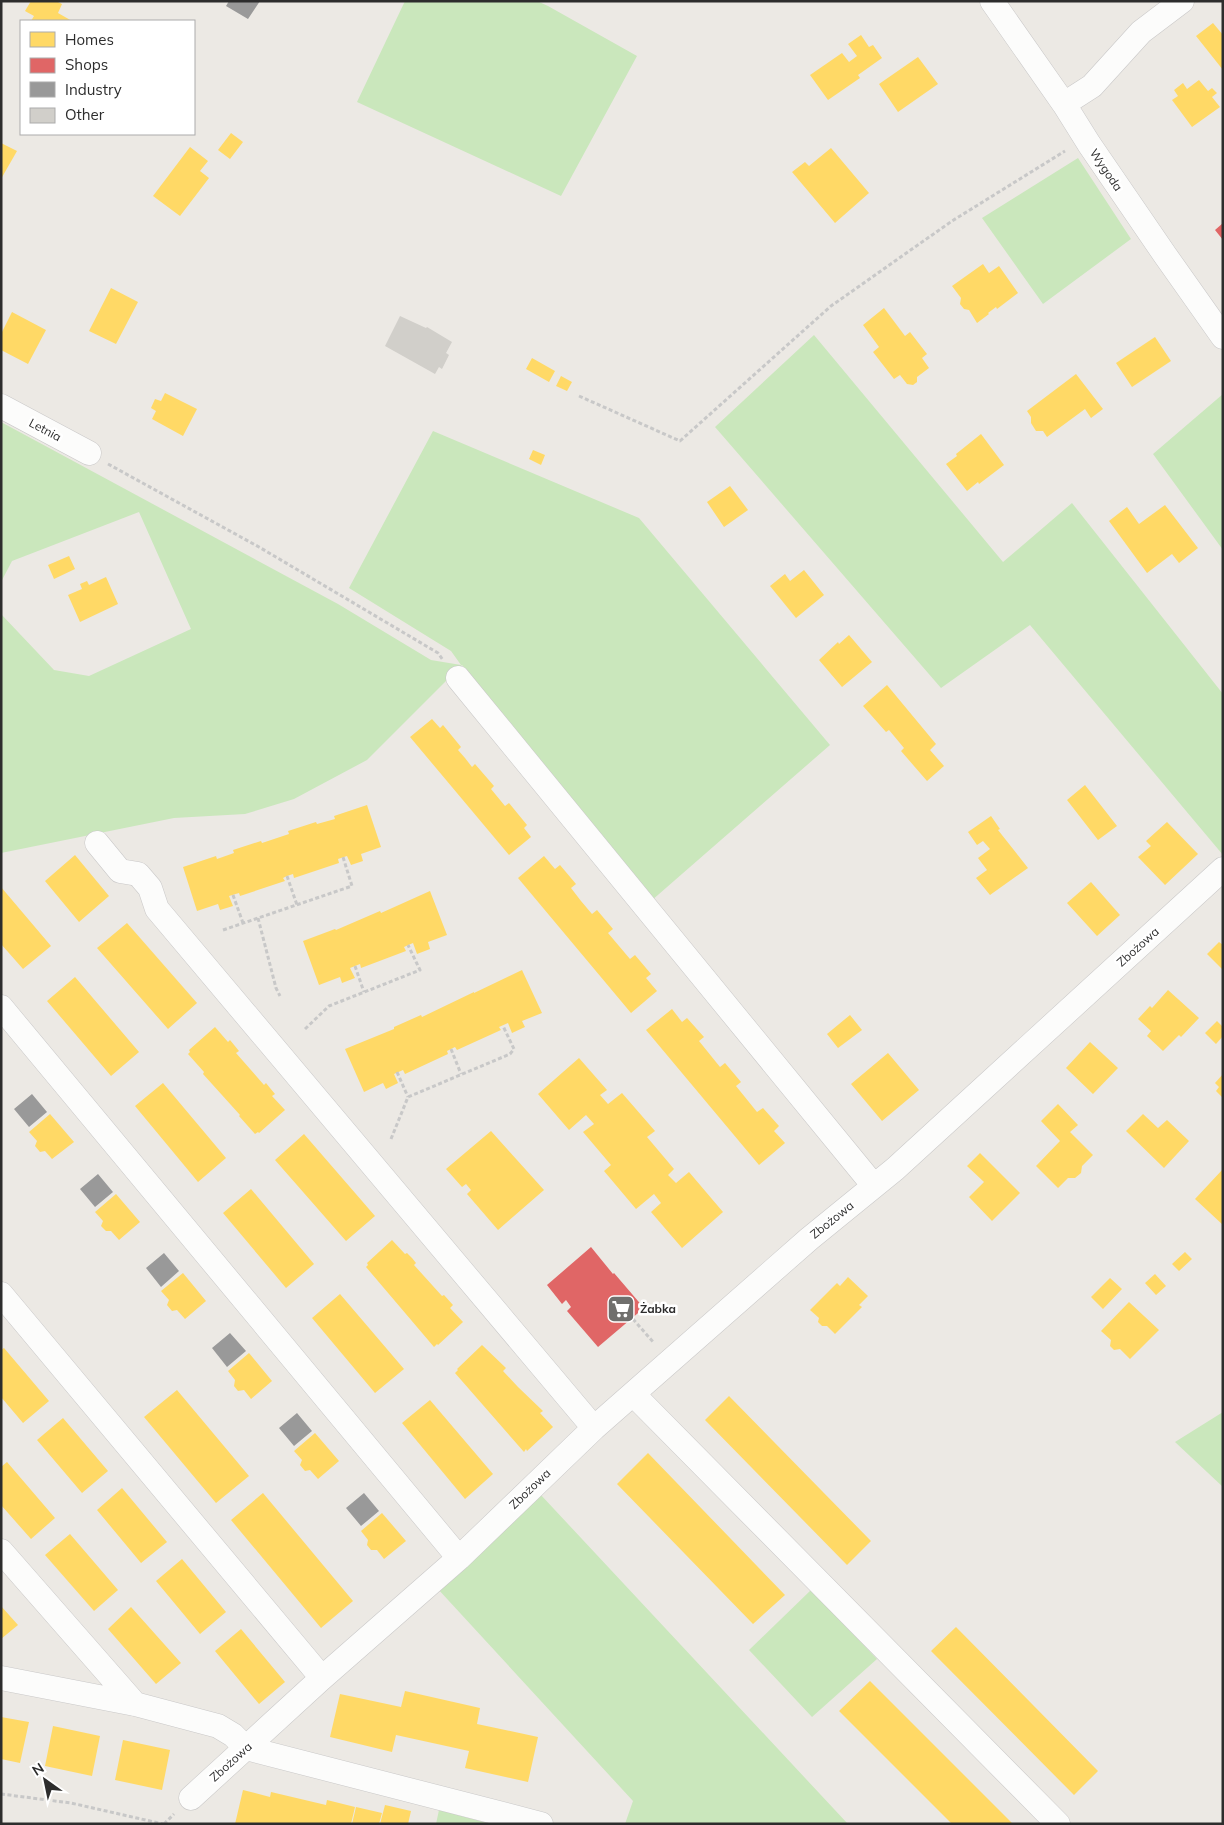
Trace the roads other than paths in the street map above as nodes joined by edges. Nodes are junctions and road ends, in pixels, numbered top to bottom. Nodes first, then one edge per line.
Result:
1 (992, 1) edge
2 (1182, 1) edge
3 (1064, 104) junction
4 (1223, 337) edge
5 (1, 406) edge
6 (88, 453) road end
7 (458, 678) road end
8 (96, 844) dead end
9 (1223, 869) edge
10 (1, 1008) edge
11 (868, 1178) junction
12 (1, 1294) edge
13 (633, 1394) junction
14 (594, 1428) junction
15 (1, 1552) edge
16 (459, 1558) junction
17 (1, 1678) edge
18 (322, 1678) junction
19 (134, 1704) junction
20 (246, 1748) junction
21 (191, 1798) dead end
22 (541, 1824) edge
23 (1058, 1824) edge

1 - 3 street, Wygoda
2 - 3 street
3 - 4 street, Wygoda
5 - 6 street, Letnia
7 - 11 street
8 - 14 street
9 - 11 street, Zbożowa
10 - 16 street
11 - 13 street, Zbożowa
12 - 18 street
13 - 14 street, Zbożowa
13 - 23 street
14 - 16 street, Zbożowa
15 - 19 street
16 - 18 street, Zbożowa
17 - 19 street
18 - 20 street, Zbożowa
19 - 20 street
20 - 21 street, Zbożowa
20 - 22 street

